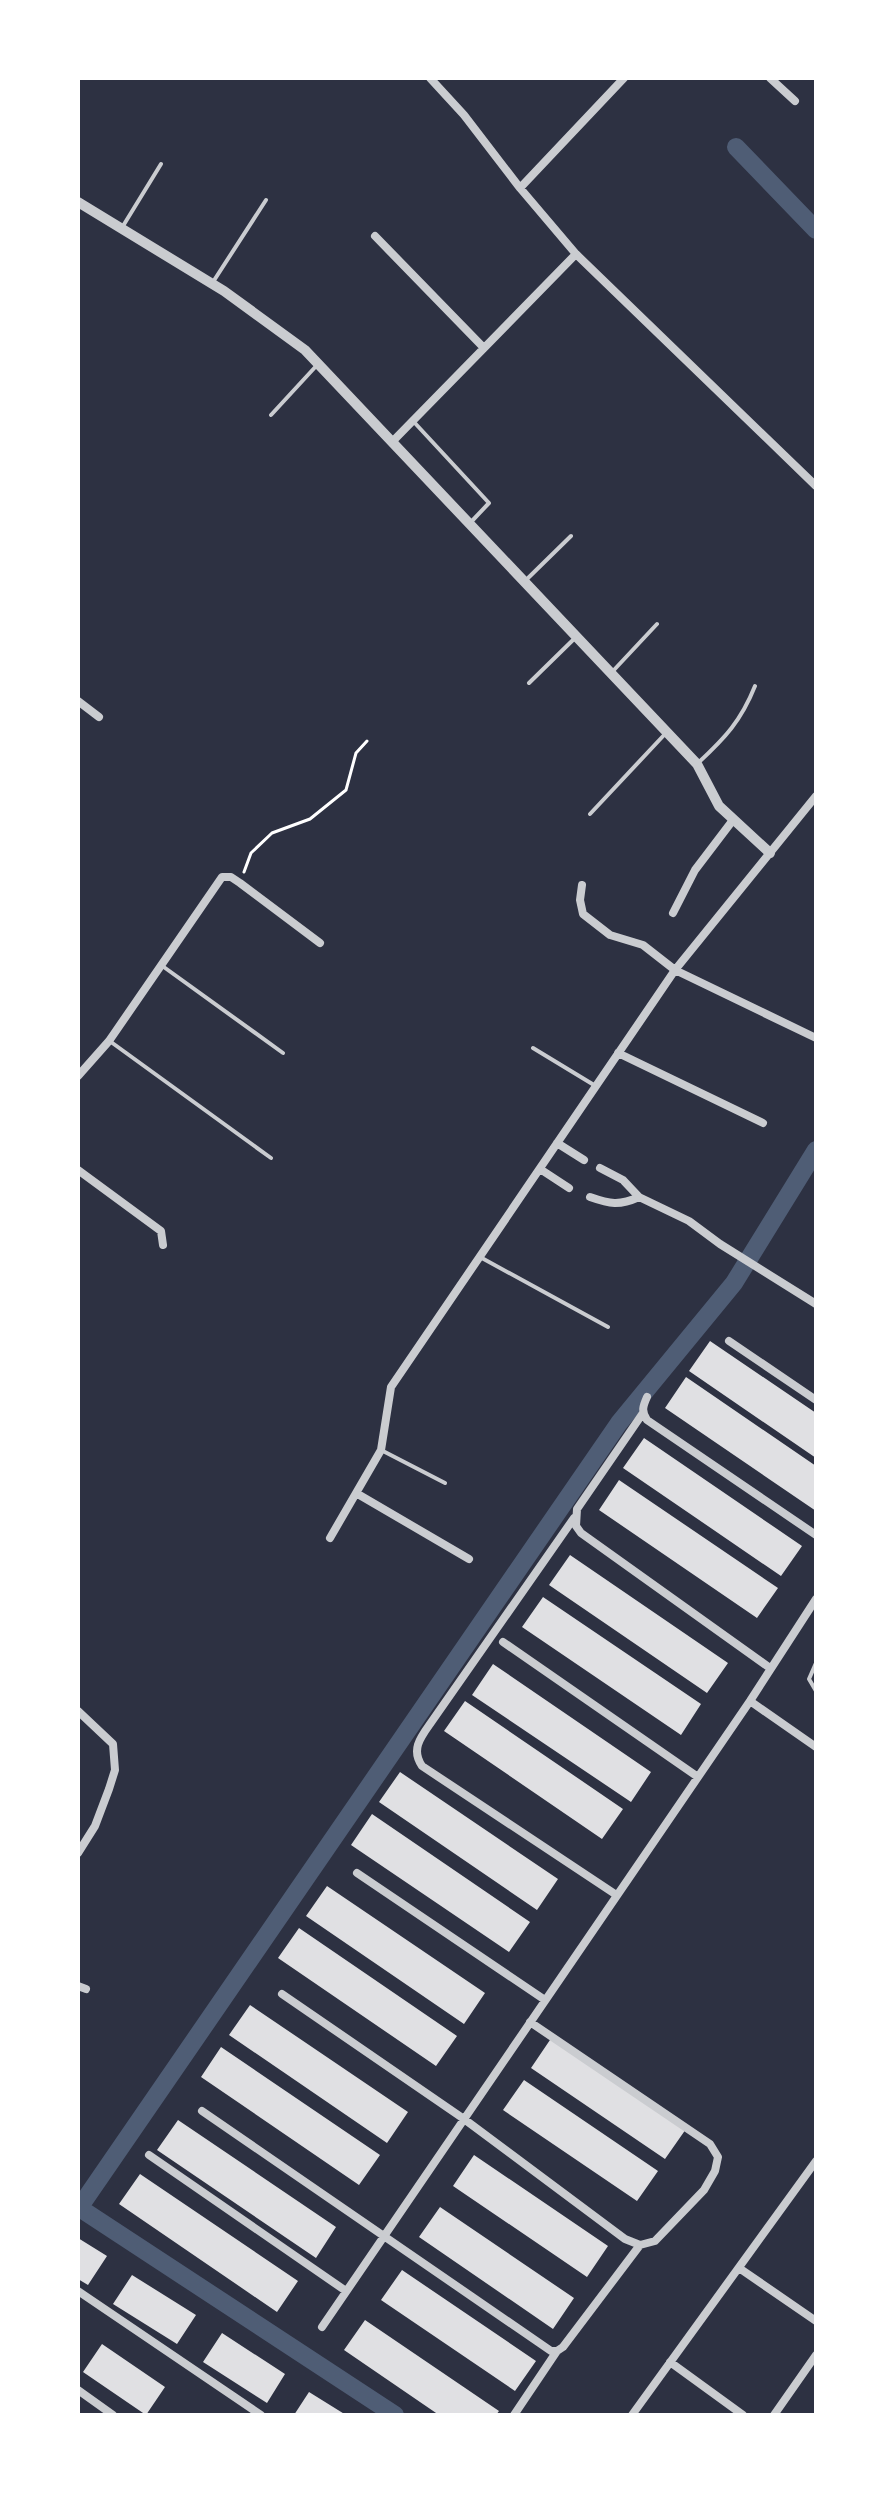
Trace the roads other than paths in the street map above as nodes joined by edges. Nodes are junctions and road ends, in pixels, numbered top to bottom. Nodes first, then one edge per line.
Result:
1 (624, 78) edge
2 (770, 78) edge
3 (434, 79) edge
4 (795, 101) dead end
5 (161, 164) dead end
6 (520, 188) junction
7 (266, 200) dead end
8 (78, 202) edge
9 (121, 229) junction
10 (375, 236) dead end
11 (576, 254) junction
12 (212, 284) junction
13 (483, 347) junction
14 (319, 364) junction
15 (271, 415) dead end
16 (413, 421) junction
17 (393, 441) junction
18 (816, 486) edge
19 (470, 523) junction
20 (571, 536) dead end
21 (525, 581) junction
22 (657, 624) dead end
23 (577, 636) junction
24 (611, 673) junction
25 (529, 683) dead end
26 (755, 686) dead end
27 (78, 701) edge
28 (99, 717) dead end
29 (667, 732) junction
30 (697, 764) junction
31 (816, 796) edge
32 (590, 814) dead end
33 (733, 820) junction
34 (770, 853) junction
35 (582, 885) dead end
36 (673, 913) dead end
37 (320, 943) dead end
38 (160, 964) junction
39 (675, 970) junction
40 (816, 1038) edge
41 (109, 1041) junction
42 (533, 1048) dead end
43 (283, 1053) dead end
44 (618, 1053) junction
45 (78, 1076) edge
46 (596, 1086) junction
47 (763, 1123) dead end
48 (557, 1143) junction
49 (271, 1158) dead end
50 (584, 1160) dead end
51 (600, 1168) dead end
52 (540, 1169) junction
53 (78, 1170) edge
54 (569, 1188) dead end
55 (590, 1197) dead end
56 (639, 1197) junction
57 (163, 1245) dead end
58 (480, 1257) junction
59 (816, 1304) edge
60 (608, 1327) dead end
61 (729, 1341) dead end
62 (647, 1397) dead end
63 (816, 1400) edge
64 (643, 1413) junction
65 (381, 1450) junction
66 (445, 1483) dead end
67 (356, 1493) junction
68 (574, 1518) junction
69 (816, 1535) edge
70 (330, 1538) dead end
71 (469, 1559) dead end
72 (816, 1599) edge
73 (503, 1642) dead end
74 (816, 1663) edge
75 (770, 1668) junction
76 (816, 1691) edge
77 (750, 1701) junction
78 (78, 1711) edge
79 (816, 1747) edge
80 (698, 1777) junction
81 (78, 1853) edge
82 (357, 1873) dead end
83 (615, 1894) junction
84 (282, 1994) dead end
85 (545, 2000) junction
86 (530, 2022) junction
87 (202, 2111) dead end
88 (464, 2119) junction
89 (149, 2155) dead end
90 (816, 2161) edge
91 (383, 2236) junction
92 (640, 2245) junction
93 (739, 2268) junction
94 (78, 2291) edge
95 (346, 2291) junction
96 (816, 2321) edge
97 (322, 2327) dead end
98 (557, 2351) junction
99 (816, 2355) edge
100 (670, 2362) junction
101 (78, 2390) edge
102 (113, 2415) edge
103 (261, 2415) edge
104 (514, 2415) edge
105 (632, 2415) edge
106 (743, 2415) edge
107 (774, 2415) edge

1 - 6 street
2 - 4 street
3 - 6 street
5 - 9 lane
6 - 11 street
7 - 12 lane
8 - 9 street
9 - 12 street
10 - 13 street
11 - 13 street
11 - 18 street
12 - 14 street
13 - 16 street
14 - 15 lane
14 - 17 street
16 - 17 street
16 - 19 lane
17 - 19 street
19 - 21 street
20 - 21 lane
21 - 23 street
22 - 24 lane
23 - 24 street
23 - 25 lane
24 - 29 street
26 - 30 lane
27 - 28 street
29 - 30 street
29 - 32 lane
30 - 33 street
31 - 34 street
33 - 34 street
33 - 36 street
34 - 39 street
35 - 39 street
37 - 38 street
38 - 41 street
38 - 43 lane
39 - 40 street
39 - 44 street
41 - 45 street
41 - 49 lane
42 - 46 lane
44 - 46 street
44 - 47 street
46 - 48 street
48 - 50 street
48 - 52 street
51 - 56 street
52 - 54 street
52 - 58 street
53 - 57 street
55 - 56 street
56 - 59 street
58 - 60 lane
58 - 65 street
61 - 63 street
62 - 64 street
64 - 68 street
64 - 69 street
65 - 66 lane
65 - 67 street
67 - 70 street
67 - 71 street
68 - 75 street
68 - 83 street
72 - 75 street
73 - 80 street
74 - 76 lane
75 - 77 street
77 - 79 street
77 - 80 street
78 - 81 street
80 - 83 street
82 - 85 street
83 - 85 street
84 - 88 street
85 - 86 street
86 - 88 street
86 - 92 street
87 - 91 street
88 - 91 street
88 - 92 street
89 - 95 street
90 - 93 street
91 - 95 street
91 - 98 street
92 - 98 street
93 - 96 street
93 - 100 street
94 - 103 street
95 - 97 street
98 - 104 street
99 - 107 street
100 - 105 street
100 - 106 street
101 - 102 street

